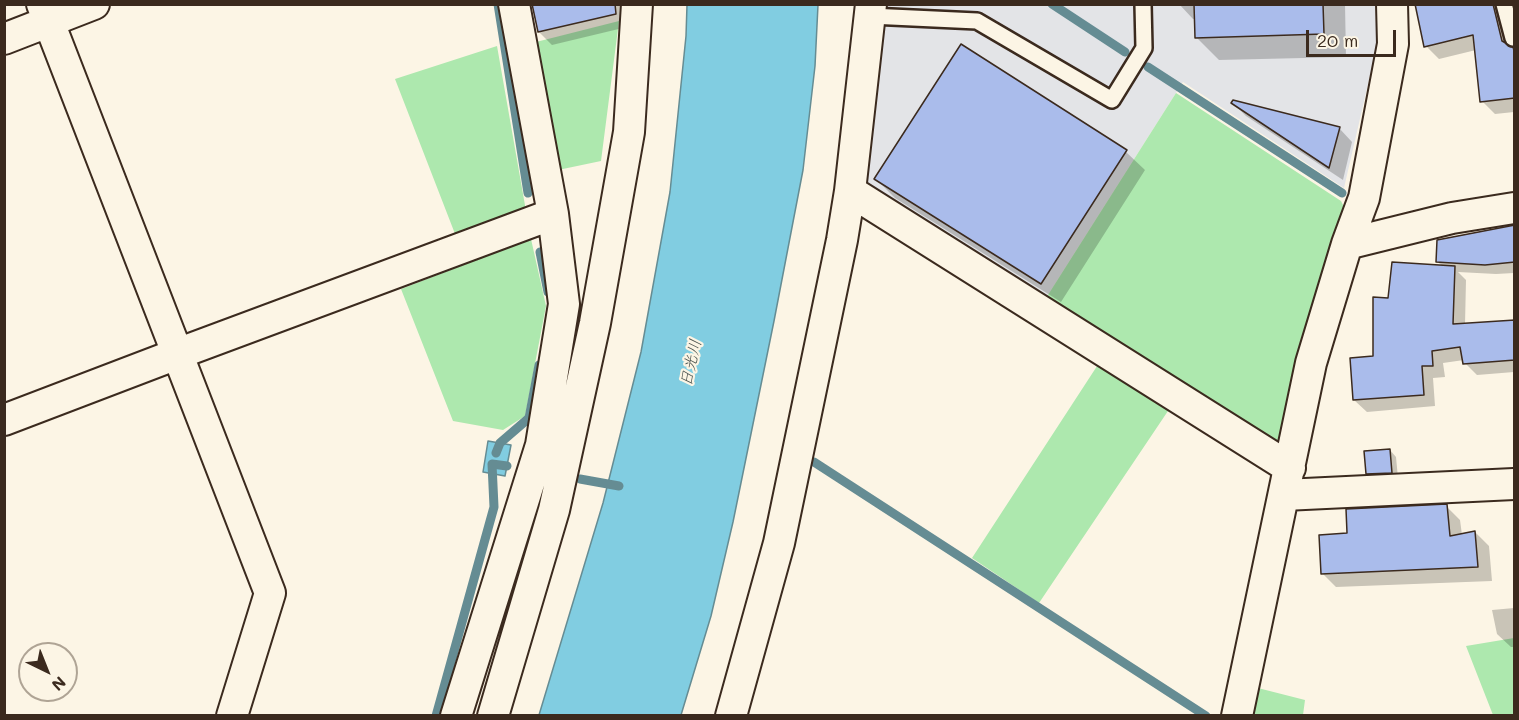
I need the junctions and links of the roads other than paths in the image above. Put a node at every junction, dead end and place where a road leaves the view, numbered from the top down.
1 (94, 4) edge
2 (514, 4) edge
3 (637, 4) edge
4 (1143, 4) edge
5 (1392, 4) edge
6 (1504, 4) edge
7 (871, 10) edge
8 (45, 13) edge
9 (1513, 38) edge
10 (4, 39) edge
11 (850, 191) junction
12 (1515, 208) edge
13 (553, 214) junction
14 (1347, 244) junction
15 (177, 354) junction
16 (4, 420) edge
17 (1287, 481) junction
18 (1515, 484) edge
19 (735, 714) edge
20 (232, 716) edge
21 (456, 716) edge
22 (493, 716) edge
23 (1238, 716) edge

1 - 8 street
2 - 13 street
3 - 22 street
4 - 7 lane
5 - 14 street
6 - 9 lane
7 - 11 street
8 - 10 street
8 - 15 street
11 - 17 street
11 - 19 street
12 - 14 street
13 - 15 street
13 - 21 street
14 - 17 street
15 - 16 street
15 - 20 street
17 - 18 street
17 - 23 street

